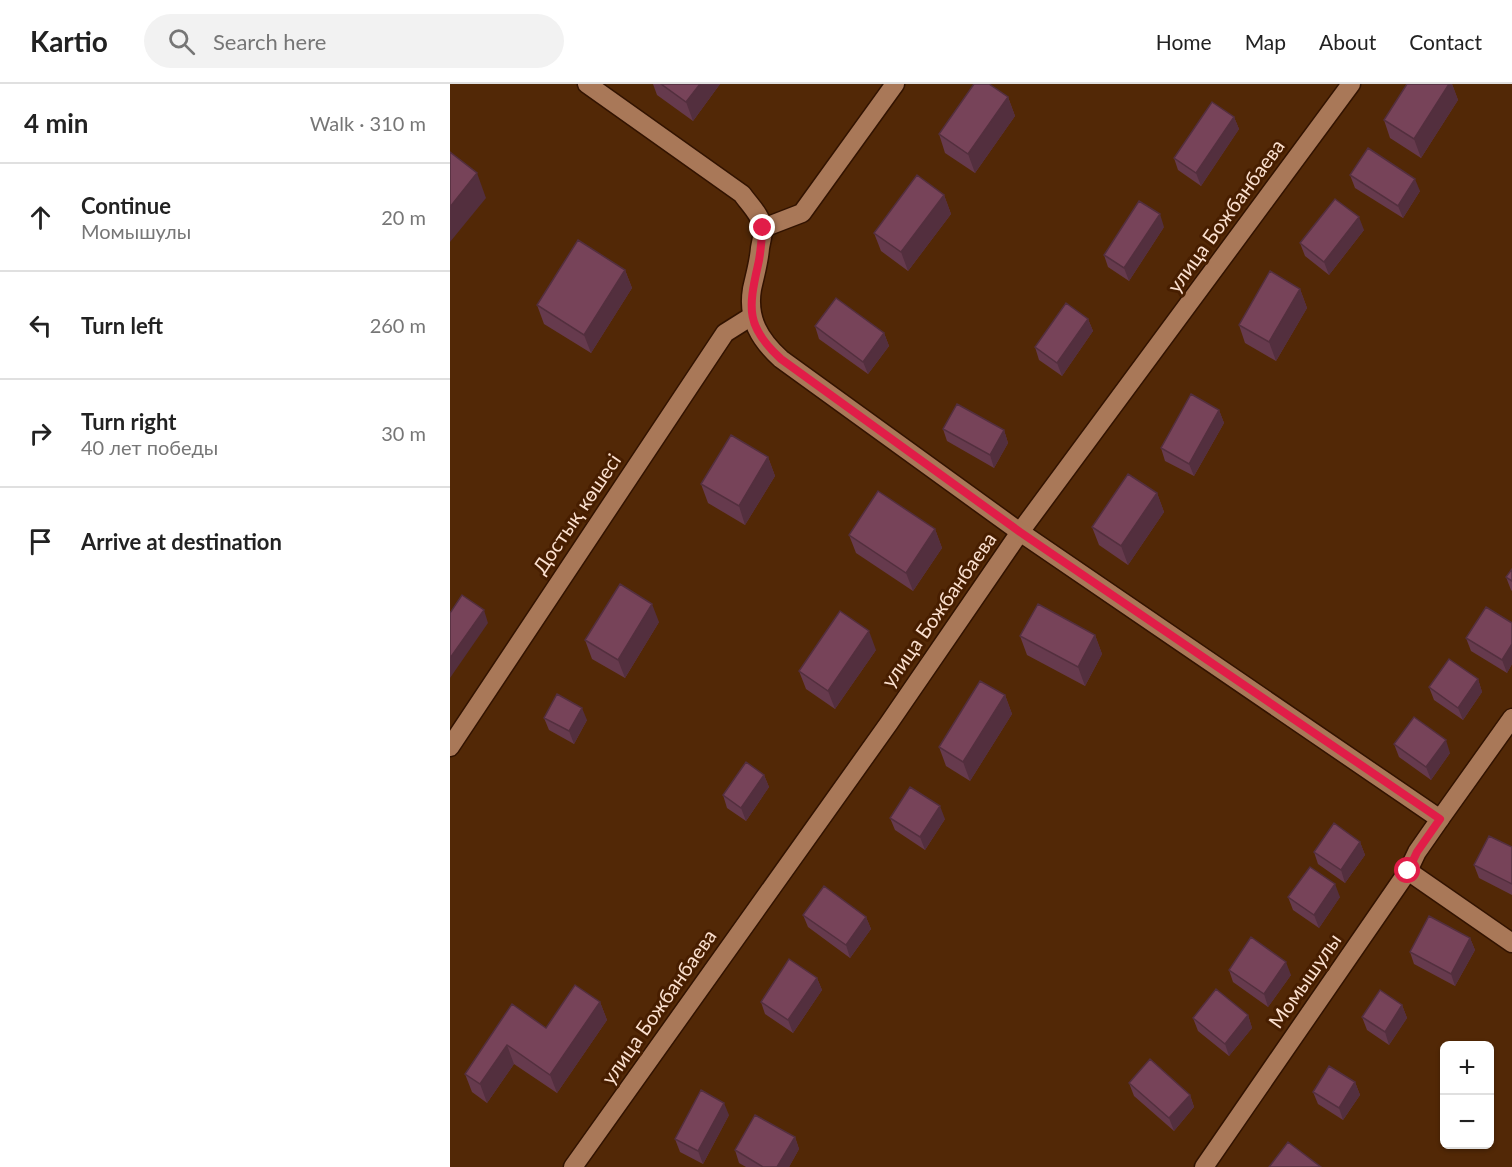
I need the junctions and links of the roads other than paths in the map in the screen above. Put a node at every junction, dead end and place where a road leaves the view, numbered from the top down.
1 (587, 84) edge
2 (895, 84) edge
3 (1351, 84) edge
4 (763, 228) junction
5 (752, 316) junction
6 (1020, 532) junction
7 (1512, 718) edge
8 (450, 747) edge
9 (1440, 819) junction
10 (1408, 871) junction
11 (1512, 943) edge
12 (573, 1167) edge
13 (1204, 1167) edge

1 - 4 street
2 - 4 street
3 - 6 street, улица Божбанбаева
4 - 5 street
5 - 6 street
5 - 8 street, Достық көшесі
6 - 9 street
6 - 12 street, улица Божбанбаева
7 - 9 street, Момышулы
9 - 10 street, Момышулы
10 - 11 street
10 - 13 street, Момышулы

